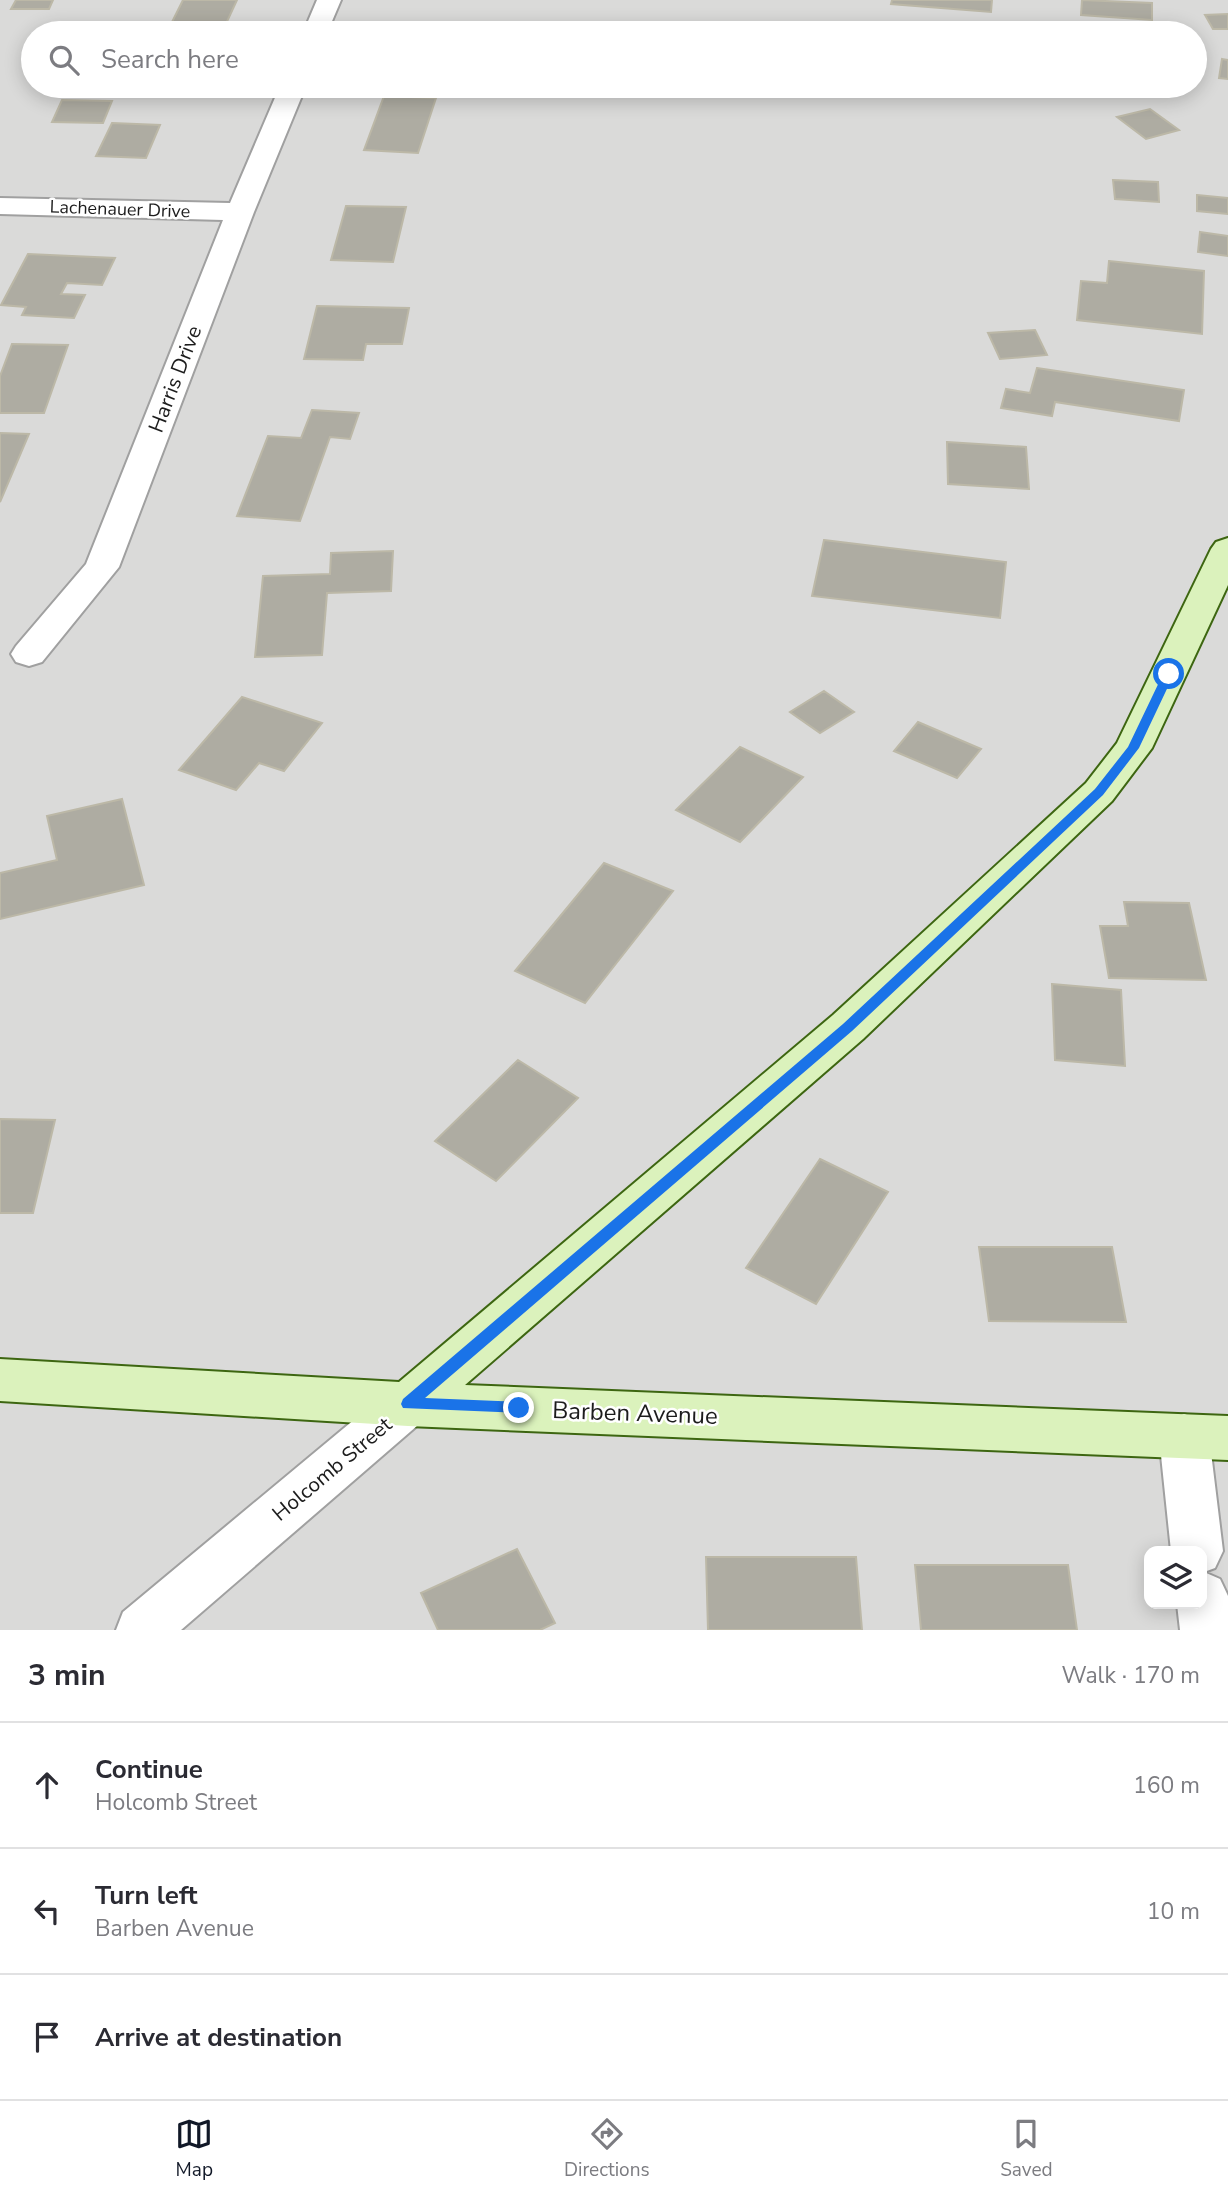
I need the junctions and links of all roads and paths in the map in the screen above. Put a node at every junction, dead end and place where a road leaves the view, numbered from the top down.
1 (329, 0) edge
2 (320, 21) edge
3 (288, 98) edge
4 (0, 206) edge
5 (240, 212) junction
6 (1228, 550) edge
7 (29, 654) dead end
8 (0, 1380) edge
9 (408, 1404) junction
10 (1206, 1437) edge
11 (1197, 1546) edge
12 (1204, 1609) edge
13 (142, 1630) edge
14 (1206, 1630) edge

1 - 2 street
3 - 5 street, Harris Drive
4 - 5 street, Lachenauer Drive
5 - 7 street, Harris Drive
6 - 9 street, Holcomb Street
8 - 9 street, Barben Avenue
9 - 10 street, Barben Avenue
9 - 13 street, Holcomb Street
10 - 11 street
12 - 14 street

